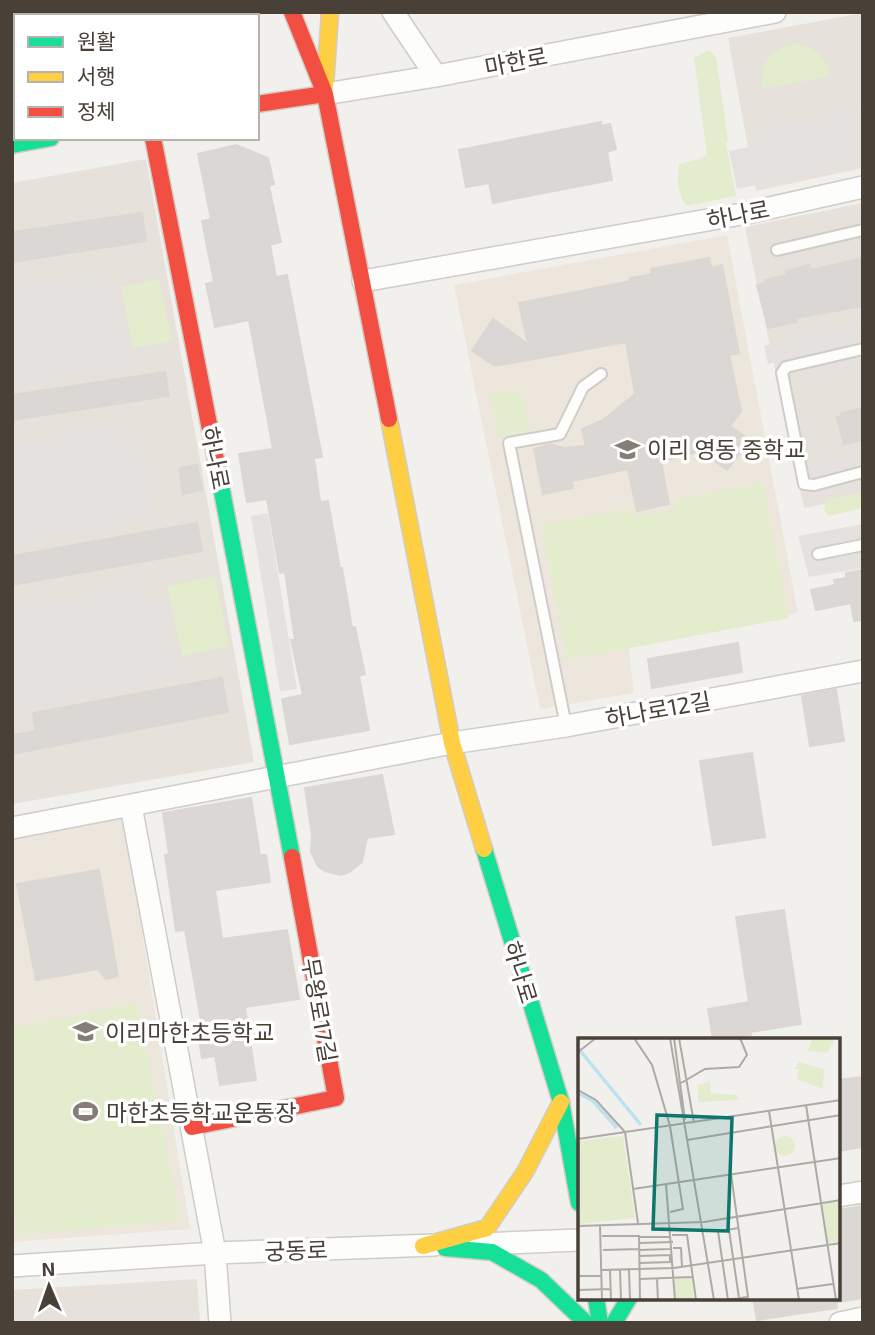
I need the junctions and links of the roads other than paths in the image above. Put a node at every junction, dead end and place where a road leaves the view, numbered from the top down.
1 (292, 12) edge
2 (330, 12) edge
3 (393, 12) edge
4 (775, 12) edge
5 (436, 76) junction
6 (325, 94) junction
7 (259, 104) edge
8 (40, 140) edge
9 (153, 140) edge
10 (12, 145) edge
11 (863, 187) edge
12 (863, 230) edge
13 (776, 250) dead end
14 (363, 281) junction
15 (863, 349) edge
16 (601, 374) dead end
17 (863, 472) edge
18 (863, 545) edge
19 (818, 554) dead end
20 (863, 671) edge
21 (566, 726) junction
22 (452, 743) junction
23 (278, 778) junction
24 (131, 806) junction
25 (12, 828) edge
26 (561, 1102) junction
27 (192, 1126) junction
28 (578, 1134) edge
29 (863, 1192) edge
30 (840, 1196) edge
31 (578, 1197) edge
32 (578, 1240) edge
33 (423, 1246) junction
34 (215, 1253) junction
35 (12, 1266) edge
36 (596, 1300) edge
37 (628, 1300) edge
38 (863, 1318) edge
39 (220, 1323) edge
40 (586, 1323) edge
41 (600, 1323) edge
42 (614, 1323) edge
43 (840, 1323) edge

1 - 6 street, 하나로
2 - 6 street, 하나로
3 - 5 street
4 - 5 street, 마한로
5 - 6 street, 마한로
6 - 7 street, 마한로
6 - 14 street, 하나로
8 - 10 street
9 - 23 street, 하나로
11 - 14 street, 하나로
12 - 13 lane
14 - 22 street, 하나로
15 - 17 lane
16 - 21 lane
18 - 19 lane
20 - 21 street, 하나로12길
21 - 22 street, 하나로12길
22 - 23 street
22 - 26 street, 하나로
23 - 24 street
23 - 27 street, 무왕로17길
24 - 25 street
24 - 27 street
26 - 28 street
26 - 31 street, 하나로
26 - 33 street
27 - 34 street
29 - 30 street
32 - 33 street, 궁동로
33 - 34 street, 궁동로
33 - 40 street
34 - 35 street, 궁동로
34 - 39 street
36 - 41 street
37 - 42 street
38 - 43 street

